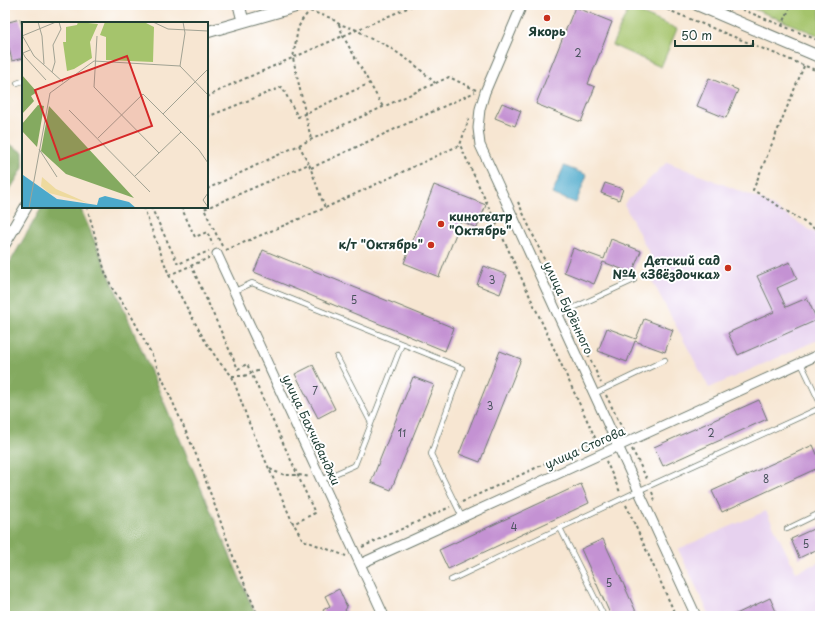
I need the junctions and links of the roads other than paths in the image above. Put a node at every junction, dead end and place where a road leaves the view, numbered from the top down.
1 (239, 5) edge
2 (301, 5) edge
3 (522, 5) edge
4 (698, 5) edge
5 (243, 21) junction
6 (208, 32) edge
7 (820, 57) edge
8 (22, 81) edge
9 (17, 83) dead end
10 (25, 208) edge
11 (5, 244) edge
12 (217, 254) road end
13 (634, 280) dead end
14 (235, 291) junction
15 (558, 316) junction
16 (402, 344) junction
17 (820, 354) edge
18 (337, 357) dead end
19 (665, 360) dead end
20 (801, 363) junction
21 (594, 394) junction
22 (820, 403) edge
23 (820, 408) edge
24 (372, 423) junction
25 (618, 446) junction
26 (321, 480) junction
27 (638, 491) junction
28 (820, 514) edge
29 (462, 517) junction
30 (560, 528) junction
31 (787, 529) dead end
32 (359, 562) junction
33 (451, 580) dead end
34 (384, 616) edge
35 (604, 616) edge
36 (696, 616) edge

1 - 5 street
2 - 5 street
3 - 15 street, улица Будённого
4 - 7 street
5 - 6 street
8 - 9 lane
10 - 11 street
12 - 14 street, улица Бахчиванджи
13 - 15 lane
14 - 16 lane
14 - 26 street, улица Бахчиванджи
15 - 21 street, улица Будённого
16 - 24 lane
16 - 29 lane
17 - 20 street, улица Стогова
18 - 24 lane
19 - 21 lane
20 - 22 lane
20 - 25 street, улица Стогова
21 - 25 street, улица Будённого
23 - 27 lane
24 - 26 lane
25 - 27 street, улица Будённого
25 - 29 street, улица Стогова
26 - 32 street, улица Бахчиванджи
27 - 30 lane
27 - 36 street, улица Будённого
28 - 31 lane
29 - 32 street, улица Стогова
30 - 33 lane
30 - 35 lane
32 - 34 street, улица Бахчиванджи

